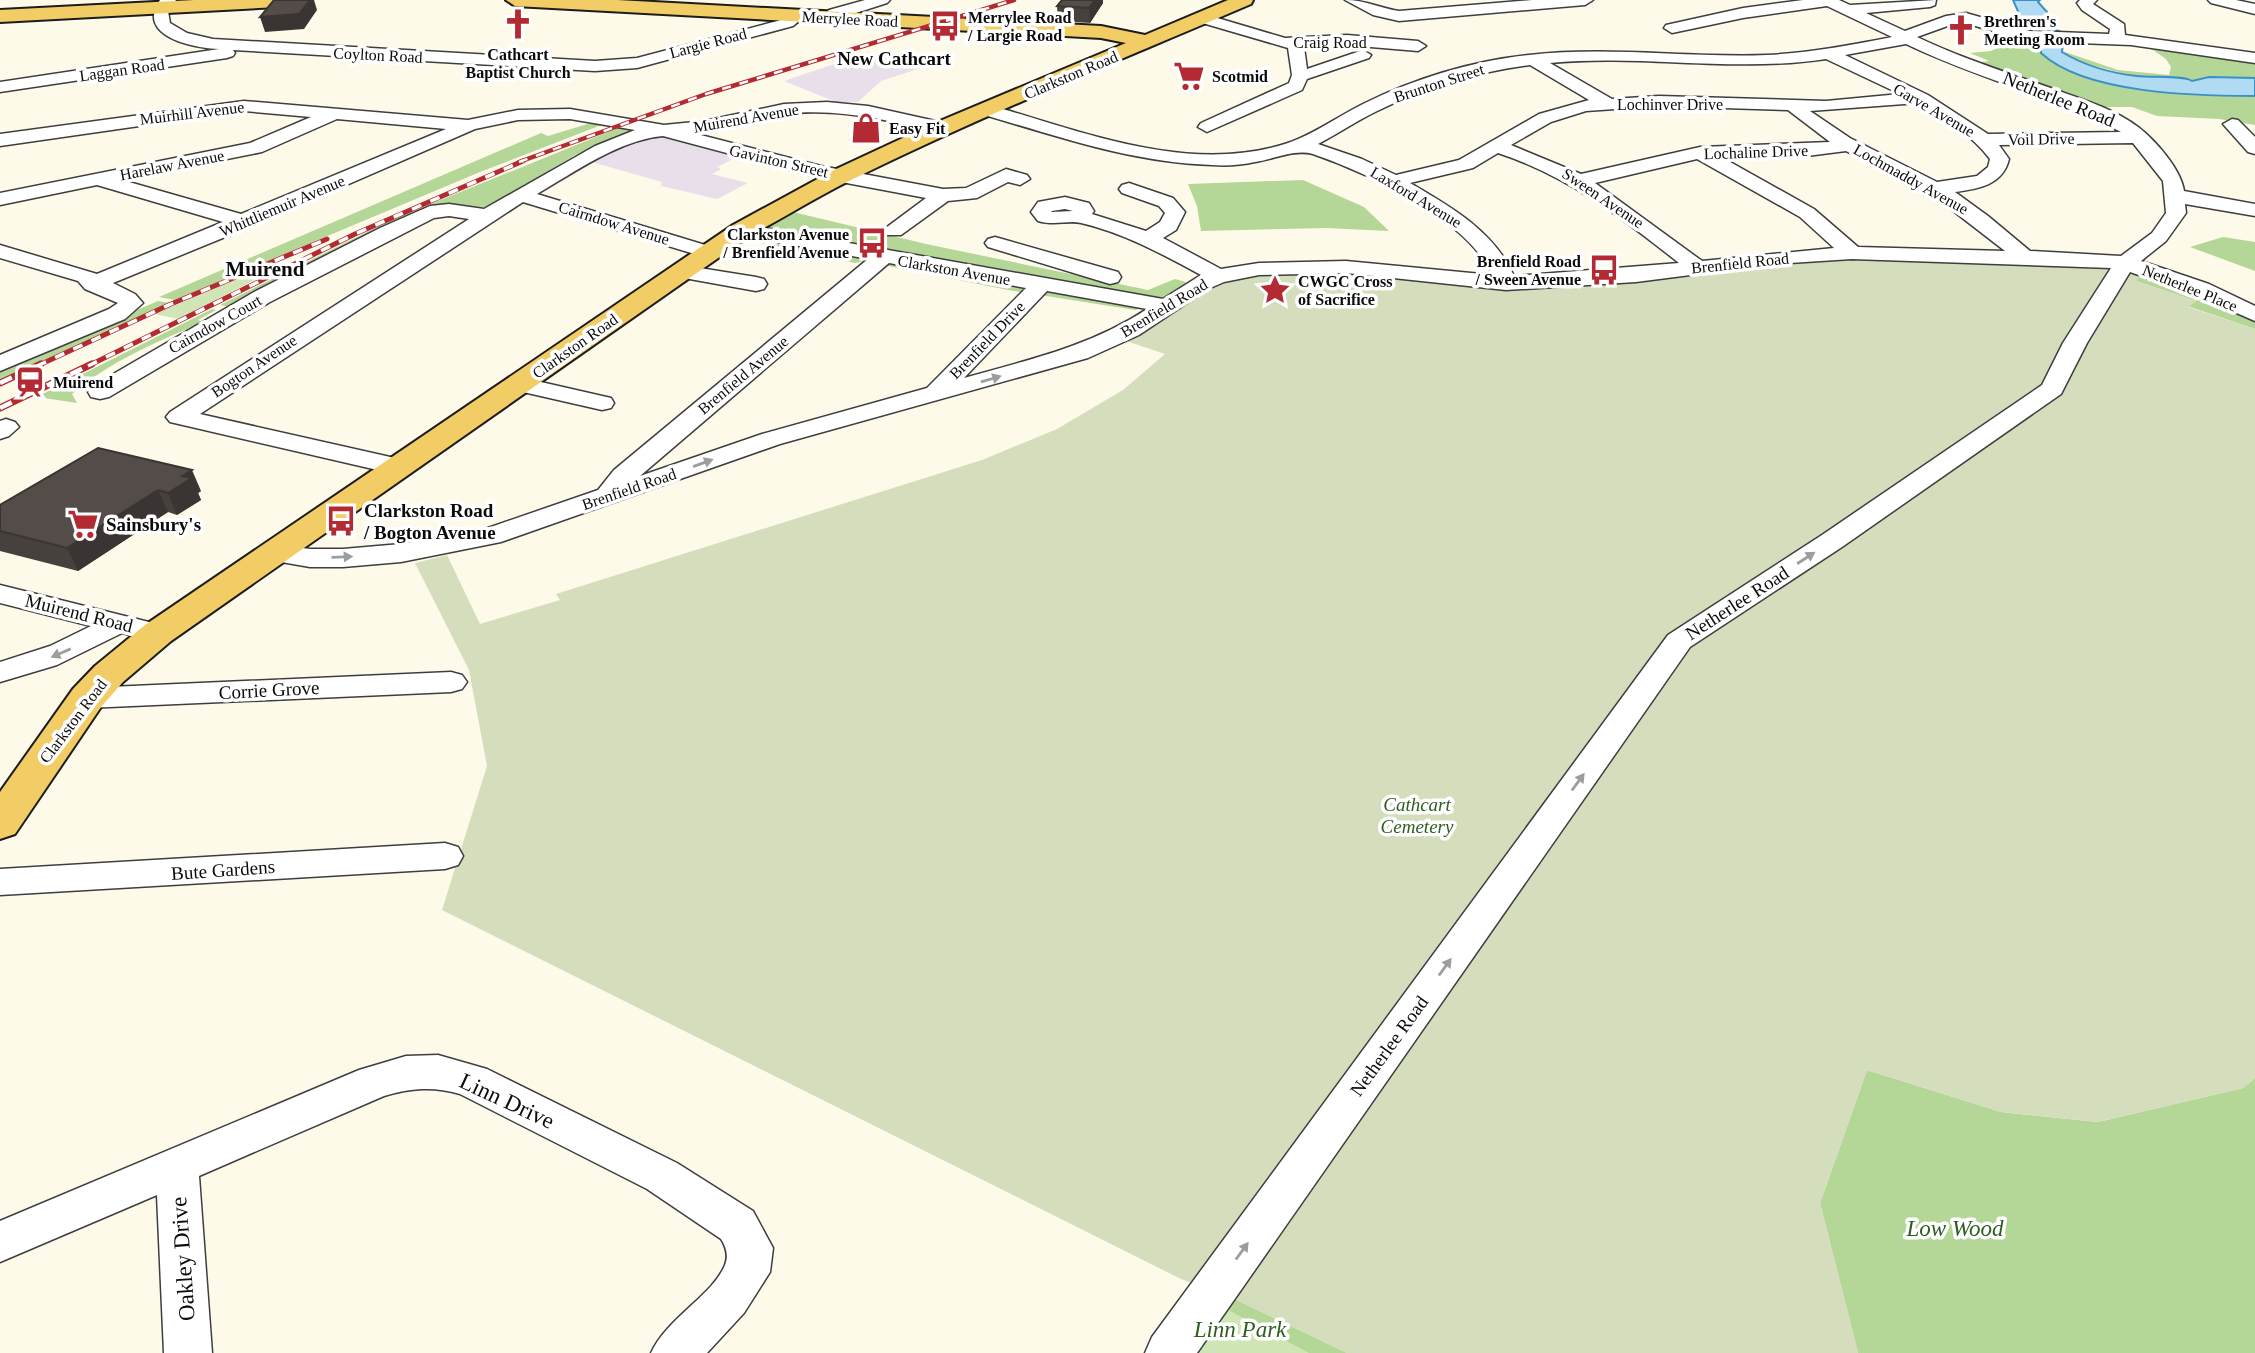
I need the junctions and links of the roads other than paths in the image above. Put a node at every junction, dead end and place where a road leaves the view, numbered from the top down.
1 (297, 0) edge
2 (528, 0) edge
3 (882, 0) edge
4 (1244, 0) edge
5 (1353, 0) edge
6 (1586, 0) edge
7 (1828, 0) edge
8 (2089, 0) edge
9 (2216, 0) edge
10 (1542, 2) edge
11 (1930, 2) dead end
12 (164, 4) edge
13 (2255, 9) edge
14 (1847, 10) junction
15 (0, 16) edge
16 (797, 16) junction
17 (828, 17) junction
18 (1204, 19) junction
19 (1672, 28) dead end
20 (1108, 32) junction
21 (1163, 37) junction
22 (1905, 38) junction
23 (2117, 39) junction
24 (1295, 43) junction
25 (1418, 46) dead end
26 (242, 47) junction
27 (1829, 54) junction
28 (1363, 55) dead end
29 (2255, 58) edge
30 (1532, 59) junction
31 (618, 66) joint
32 (1300, 75) junction
33 (0, 87) edge
34 (1919, 98) junction
35 (1606, 103) junction
36 (1794, 106) junction
37 (987, 110) junction
38 (337, 113) junction
39 (2232, 124) dead end
40 (468, 125) junction
41 (1207, 127) dead end
42 (943, 128) junction
43 (659, 129) junction
44 (2139, 137) junction
45 (0, 140) edge
46 (1984, 141) junction
47 (1301, 145) junction
48 (1849, 145) junction
49 (1498, 146) junction
50 (2255, 148) edge
51 (1700, 153) junction
52 (1162, 156) junction
53 (842, 175) junction
54 (1005, 175) dead end
55 (98, 180) junction
56 (1581, 180) junction
57 (1396, 181) junction
58 (1934, 188) junction
59 (520, 195) junction
60 (943, 195) junction
61 (2176, 196) junction
62 (0, 200) edge
63 (2255, 210) edge
64 (488, 216) junction
65 (1079, 216) dead end
66 (245, 222) junction
67 (742, 230) junction
68 (1124, 230) junction
69 (894, 231) dead end
70 (1149, 238) junction
71 (995, 243) dead end
72 (0, 251) edge
73 (708, 252) junction
74 (1852, 253) junction
75 (883, 257) junction
76 (2024, 257) junction
77 (26, 259) junction
78 (2125, 262) junction
79 (1063, 264) junction
80 (1698, 268) junction
81 (0, 269) edge
82 (681, 271) junction
83 (1217, 276) junction
84 (1110, 277) dead end
85 (1506, 283) junction
86 (93, 284) junction
87 (756, 284) dead end
88 (1041, 285) junction
89 (1166, 306) junction
90 (2255, 314) edge
91 (0, 364) edge
92 (519, 384) junction
93 (96, 395) dead end
94 (934, 395) junction
95 (602, 403) dead end
96 (399, 467) junction
97 (607, 498) junction
98 (274, 553) junction
99 (0, 594) edge
100 (118, 623) junction
101 (158, 633) junction
102 (0, 672) edge
103 (451, 682) dead end
104 (87, 698) junction
105 (0, 824) edge
106 (445, 856) dead end
107 (0, 882) edge
108 (177, 1166) junction
109 (0, 1242) edge
110 (188, 1353) edge
111 (676, 1353) edge
112 (1169, 1353) edge

1 - 12 main road
2 - 16 main road, Merrylee Road
3 - 17 street
4 - 18 main road, Clarkston Road
5 - 10 street
6 - 10 street
7 - 14 street, Netherlee Road
7 - 19 street
8 - 23 street
9 - 13 street
11 - 14 street
12 - 15 main road
12 - 26 street, Coylton Road
14 - 22 street, Netherlee Road
16 - 17 main road, Merrylee Road
16 - 31 street, Largie Road
17 - 20 main road, Merrylee Road
18 - 21 main road, Clarkston Road
18 - 24 street, Craig Road
20 - 21 main road, Merrylee Road
20 - 21 main road, Merrylee Road
21 - 37 main road, Clarkston Road
22 - 23 street, Brunton Street
22 - 27 street, Brunton Street
22 - 44 street, Netherlee Road
23 - 29 street, Brunton Street
24 - 25 street, Craig Road
24 - 32 street
26 - 31 street, Coylton Road
26 - 33 street, Laggan Road
27 - 30 street, Brunton Street
27 - 34 street, Garve Avenue
28 - 32 street
30 - 35 street
30 - 47 street, Brunton Street
32 - 41 street
34 - 36 street, Lochinver Drive
34 - 46 street, Garve Avenue
35 - 36 street, Lochinver Drive
35 - 49 street, Lochinver Drive
36 - 48 street, Lochmaddy Avenue
37 - 42 main road, Clarkston Road
37 - 52 street, Brunton Street
38 - 40 street, Muirhill Avenue
38 - 45 street, Muirhill Avenue
38 - 55 street, Harelaw Avenue
39 - 50 street
40 - 43 street, Gavinton Street
40 - 66 street, Whittliemuir Avenue
42 - 43 street, Muirend Avenue
42 - 53 main road, Clarkston Road
43 - 53 street, Gavinton Street
43 - 59 street, Muirend Avenue
44 - 46 street, Voil Drive
44 - 61 street, Netherlee Road
46 - 58 street, Garve Avenue
47 - 52 street, Brunton Street
47 - 57 street, Laxford Avenue
48 - 51 street, Lochaline Drive
48 - 58 street, Lochmaddy Avenue
49 - 56 street, Sween Avenue
49 - 57 street, Lochinver Drive
51 - 56 street, Lochaline Drive
51 - 74 street
52 - 70 street
53 - 60 street, Gavinton Street
53 - 67 main road, Clarkston Road
54 - 60 street
55 - 62 street, Harelaw Avenue
55 - 66 street
56 - 80 street, Sween Avenue
57 - 85 street, Laxford Avenue
58 - 76 street, Lochmaddy Avenue
59 - 64 street, Bogton Avenue
59 - 73 street, Cairndow Avenue
60 - 69 street
61 - 63 street
61 - 78 street, Netherlee Road
64 - 93 street, Cairndow Court
64 - 96 street, Bogton Avenue
65 - 68 street
66 - 86 street, Whittliemuir Avenue
67 - 73 main road, Clarkston Road
67 - 75 street, Clarkston Avenue
68 - 70 street
68 - 79 street
70 - 83 street
71 - 79 street
72 - 77 street
73 - 82 main road, Clarkston Road
74 - 76 street, Brenfield Road
74 - 80 street, Brenfield Road
75 - 88 street, Clarkston Avenue
75 - 97 street, Brenfield Avenue
76 - 78 street, Brenfield Road
77 - 81 street
77 - 86 street
78 - 90 street, Netherlee Place
112 -> 78 street, Netherlee Road
79 - 84 street
80 - 85 street, Brenfield Road
82 - 87 street
82 - 92 main road, Clarkston Road
83 - 85 street, Brenfield Road
83 - 89 street, Brenfield Road
86 - 91 street
88 - 89 street, Clarkston Avenue
88 - 94 street, Brenfield Drive
94 -> 89 street, Brenfield Road
92 - 95 street
92 - 96 main road, Clarkston Road
97 -> 94 street, Brenfield Road
96 - 98 main road, Clarkston Road
98 -> 97 street, Brenfield Road
98 - 101 main road, Clarkston Road
99 - 100 street, Muirend Road
100 - 101 street, Muirend Road
100 -> 102 street
101 - 104 main road, Clarkston Road
103 - 104 street, Corrie Grove
104 - 105 main road, Clarkston Road
106 - 107 street, Bute Gardens
108 - 109 street, Linn Drive
108 - 110 street, Oakley Drive
108 - 111 street, Linn Drive

